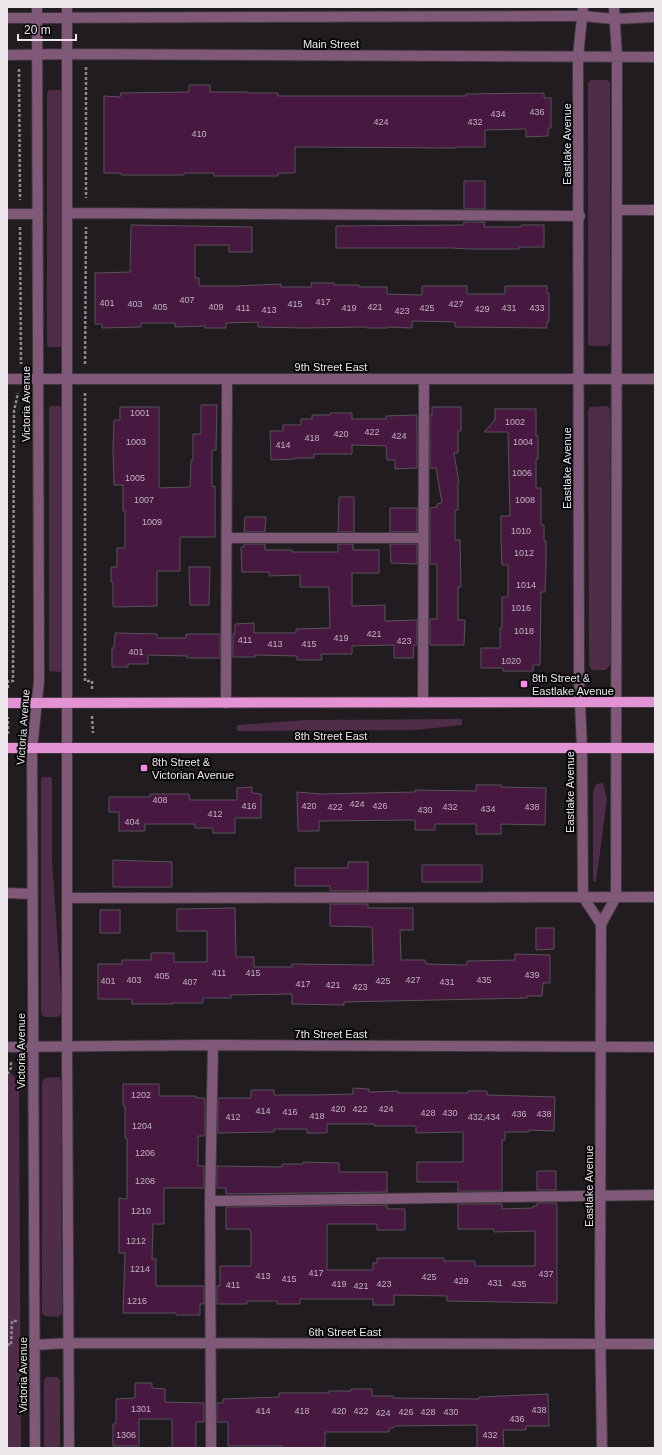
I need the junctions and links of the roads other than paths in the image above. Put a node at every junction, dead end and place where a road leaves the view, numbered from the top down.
1 (37, 7) edge
2 (67, 7) edge
3 (614, 7) edge
4 (583, 11) edge
5 (7, 18) edge
6 (37, 18) junction
7 (67, 18) junction
8 (614, 18) junction
9 (655, 18) edge
10 (67, 54) junction
11 (38, 55) junction
12 (7, 56) edge
13 (578, 57) junction
14 (617, 57) junction
15 (655, 57) edge
16 (617, 210) junction
17 (655, 210) edge
18 (67, 213) junction
19 (7, 214) edge
20 (38, 214) junction
21 (580, 216) junction
22 (424, 378) junction
23 (579, 378) junction
24 (7, 379) edge
25 (38, 379) junction
26 (67, 379) junction
27 (227, 379) junction
28 (617, 379) junction
29 (655, 379) edge
30 (227, 538) junction
31 (423, 538) junction
32 (424, 702) junction
33 (580, 702) junction
34 (617, 702) junction
35 (655, 702) edge
36 (7, 703) edge
37 (36, 703) junction
38 (67, 703) junction
39 (226, 703) junction
40 (7, 748) edge
41 (68, 748) junction
42 (582, 748) junction
43 (616, 748) junction
44 (655, 748) edge
45 (32, 749) junction
46 (7, 893) edge
47 (32, 894) junction
48 (583, 897) junction
49 (616, 897) junction
50 (655, 897) edge
51 (67, 898) junction
52 (602, 924) junction
53 (213, 1045) junction
54 (7, 1047) edge
55 (67, 1047) junction
56 (602, 1047) junction
57 (655, 1047) edge
58 (33, 1048) junction
59 (655, 1194) edge
60 (602, 1195) junction
61 (210, 1201) junction
62 (69, 1343) junction
63 (601, 1343) junction
64 (210, 1344) junction
65 (655, 1344) edge
66 (34, 1345) junction
67 (35, 1448) edge
68 (69, 1448) edge
69 (211, 1448) edge
70 (602, 1448) edge

1 - 6 street, Victoria Avenue
2 - 7 street
3 - 8 street, Eastlake Avenue
4 - 7 street
4 - 8 street
4 - 13 street, Eastlake Avenue
5 - 6 street
6 - 7 street
6 - 11 street, Victoria Avenue
7 - 10 street
8 - 9 street
8 - 14 street, Eastlake Avenue
10 - 11 street, Main Street
10 - 13 street, Main Street
10 - 18 street
11 - 12 street, Main Street
11 - 20 street, Victoria Avenue
13 - 14 street, Main Street
13 - 21 street, Eastlake Avenue
14 - 15 street, Main Street
14 - 16 street, Eastlake Avenue
16 - 17 street
16 - 28 street, Eastlake Avenue
18 - 21 street
18 - 26 street
19 - 20 street
20 - 25 street, Victoria Avenue
21 - 23 street, Eastlake Avenue
22 - 23 street, 9th Street East
22 - 27 street, 9th Street East
22 - 31 street
23 - 28 street, 9th Street East
23 - 33 street, Eastlake Avenue
24 - 25 street, 9th Street East
25 - 26 street, 9th Street East
25 - 37 street, Victoria Avenue
26 - 27 street, 9th Street East
26 - 38 street
27 - 30 street
28 - 29 street, 9th Street East
28 - 34 street, Eastlake Avenue
30 - 31 street
30 - 39 street
31 - 32 street
32 - 33 main road
32 - 39 main road
33 - 34 main road
33 - 42 street, Eastlake Avenue
34 - 35 main road
34 - 43 street, Eastlake Avenue
36 - 37 main road
37 - 38 main road
37 - 45 street, Victoria Avenue
38 - 39 main road
38 - 41 street
40 - 45 main road, 8th Street East
41 - 42 main road, 8th Street East
41 - 45 main road, 8th Street East
41 - 51 street
42 - 43 main road, 8th Street East
42 - 48 street, Eastlake Avenue
43 - 44 main road, 8th Street East
43 - 49 street, Eastlake Avenue
45 - 47 street, Victoria Avenue
46 - 47 street
47 - 58 street, Victoria Avenue
48 - 49 street
48 - 51 street
48 - 52 street
49 - 50 street
49 - 52 street, Eastlake Avenue
51 - 55 street
52 - 56 street, Eastlake Avenue
53 - 55 street, 7th Street East
53 - 56 street, 7th Street East
53 - 61 street
54 - 58 street, 7th Street East
55 - 58 street, 7th Street East
55 - 62 street
56 - 57 street, 7th Street East
56 - 60 street, Eastlake Avenue
58 - 66 street, Victoria Avenue
59 - 60 street
60 - 61 street
60 - 63 street, Eastlake Avenue
61 - 64 street
62 - 64 street, 6th Street East
62 - 66 street, 6th Street East
62 - 68 street
63 - 64 street, 6th Street East
63 - 65 street, 6th Street East
63 - 70 street, Eastlake Avenue
64 - 69 street
66 - 67 street, Victoria Avenue

